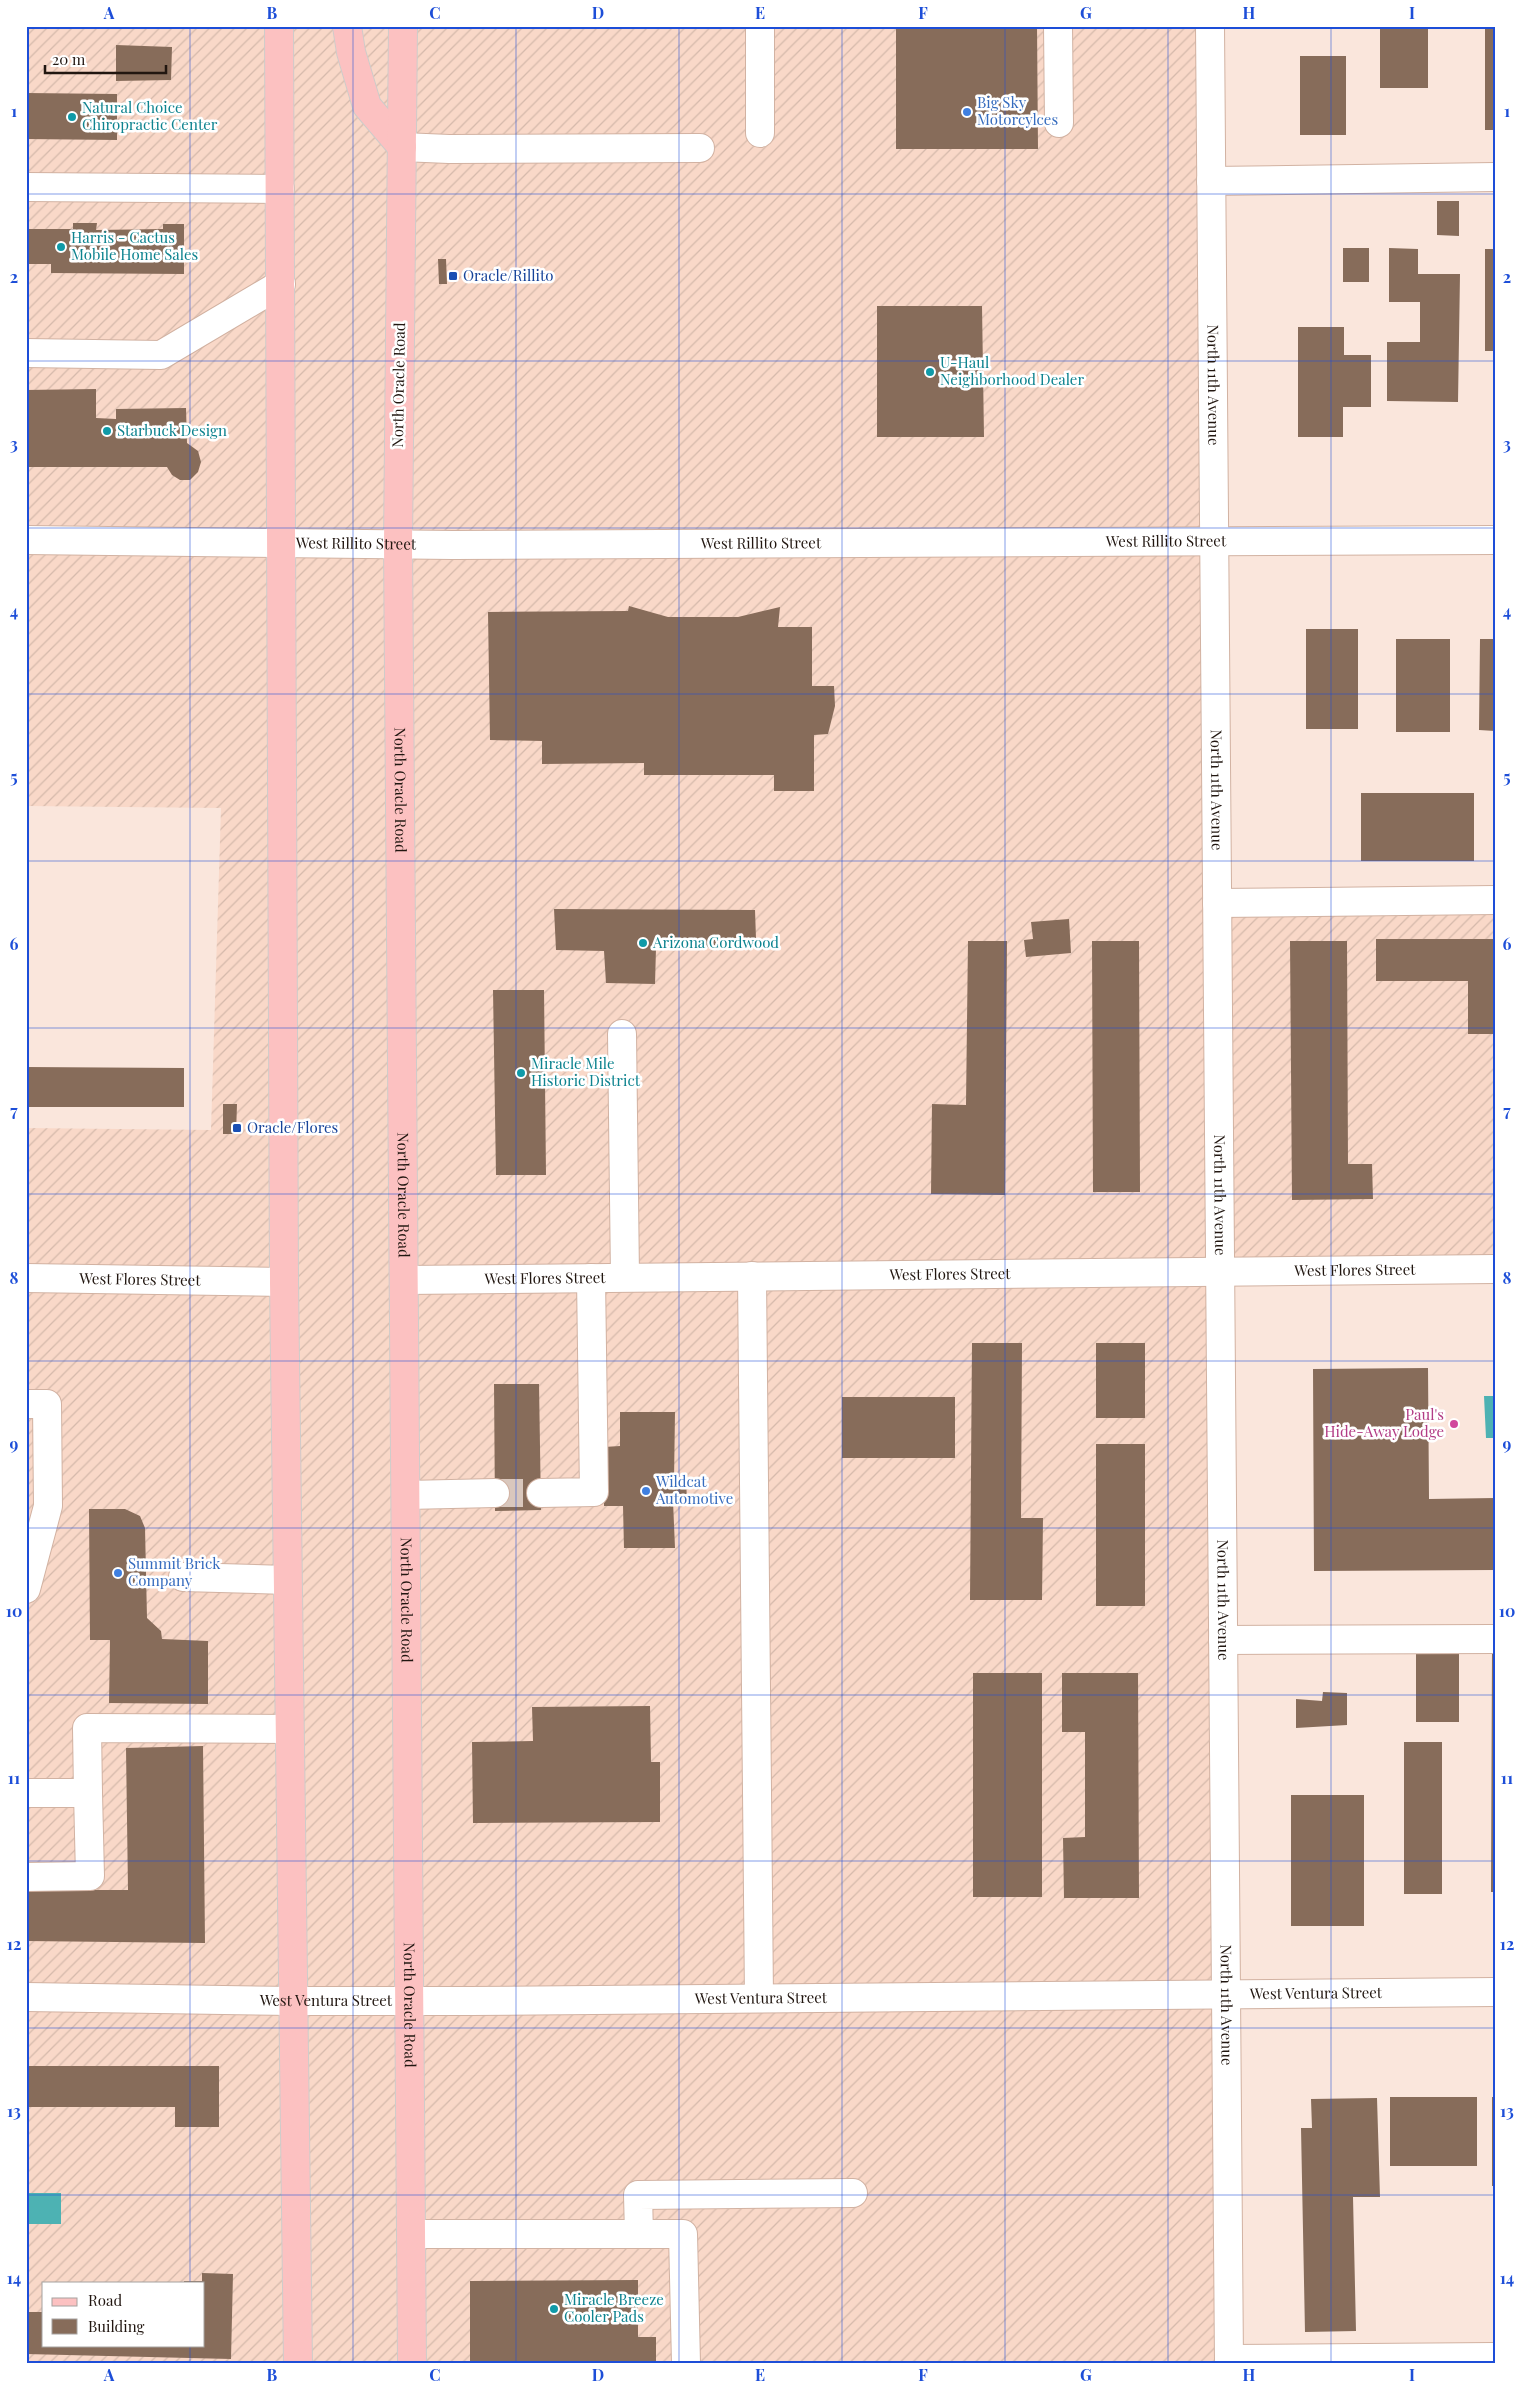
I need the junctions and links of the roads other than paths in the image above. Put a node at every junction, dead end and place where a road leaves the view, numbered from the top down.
1 (279, 26) edge
2 (347, 26) edge
3 (403, 26) edge
4 (760, 26) edge
5 (1058, 26) edge
6 (1210, 26) edge
7 (1059, 123) dead end
8 (760, 133) dead end
9 (402, 147) junction
10 (700, 148) dead end
11 (1495, 177) edge
12 (1211, 180) junction
13 (26, 187) edge
14 (280, 189) junction
15 (281, 284) junction
16 (26, 353) edge
17 (26, 540) edge
18 (1495, 540) edge
19 (282, 542) junction
20 (1214, 542) junction
21 (398, 545) junction
22 (1495, 900) edge
23 (1217, 903) junction
24 (622, 1034) dead end
25 (1495, 1269) edge
26 (1220, 1270) junction
27 (752, 1276) junction
28 (625, 1277) junction
29 (26, 1278) edge
30 (591, 1278) junction
31 (405, 1280) junction
32 (284, 1282) junction
33 (26, 1404) edge
34 (495, 1493) tunnel mouth
35 (541, 1493) tunnel mouth
36 (407, 1495) junction
37 (37, 1506) edge
38 (183, 1577) dead end
39 (28, 1578) edge
40 (288, 1580) junction
41 (1495, 1639) edge
42 (1223, 1640) junction
43 (289, 1729) junction
44 (26, 1793) edge
45 (88, 1793) junction
46 (26, 1877) edge
47 (1495, 1992) edge
48 (1226, 1994) junction
49 (26, 1997) edge
50 (759, 1998) junction
51 (292, 2001) junction
52 (409, 2001) junction
53 (853, 2193) dead end
54 (411, 2234) junction
55 (639, 2234) junction
56 (1495, 2357) edge
57 (1230, 2361) edge
58 (298, 2363) edge
59 (412, 2363) edge
60 (686, 2363) edge

1 - 14 main road
2 - 9 main road
3 - 9 main road, North Oracle Road
4 - 8 street
5 - 7 street
6 - 12 street, North 11th Avenue
9 - 10 street
9 - 21 main road, North Oracle Road
11 - 12 street
12 - 20 street, North 11th Avenue
13 - 14 street
14 - 15 main road
15 - 16 street
15 - 19 main road
17 - 19 street, West Rillito Street
18 - 20 street, West Rillito Street
19 - 21 street, West Rillito Street
19 - 32 main road
20 - 21 street, West Rillito Street
20 - 23 street, North 11th Avenue
21 - 31 main road, North Oracle Road
22 - 23 street
23 - 26 street, North 11th Avenue
24 - 28 street
25 - 26 street, West Flores Street
26 - 27 street, West Flores Street
26 - 42 street, North 11th Avenue
27 - 28 street, West Flores Street
27 - 50 street
28 - 30 street, West Flores Street
29 - 32 street, West Flores Street
30 - 31 street, West Flores Street
30 - 35 street
31 - 36 main road, North Oracle Road
32 - 40 main road
33 - 37 street
34 - 36 street
36 - 52 main road, North Oracle Road
37 - 39 street
38 - 40 street
40 - 43 main road
41 - 42 street
42 - 48 street, North 11th Avenue
43 - 45 street
43 - 51 main road
44 - 45 street
45 - 46 street
47 - 48 street, West Ventura Street
48 - 50 street, West Ventura Street
48 - 57 street, North 11th Avenue
49 - 51 street, West Ventura Street
50 - 52 street, West Ventura Street
51 - 52 street, West Ventura Street
51 - 58 main road
52 - 54 main road, North Oracle Road
53 - 55 street
54 - 55 street
54 - 59 main road, North Oracle Road
55 - 60 street
56 - 57 street

